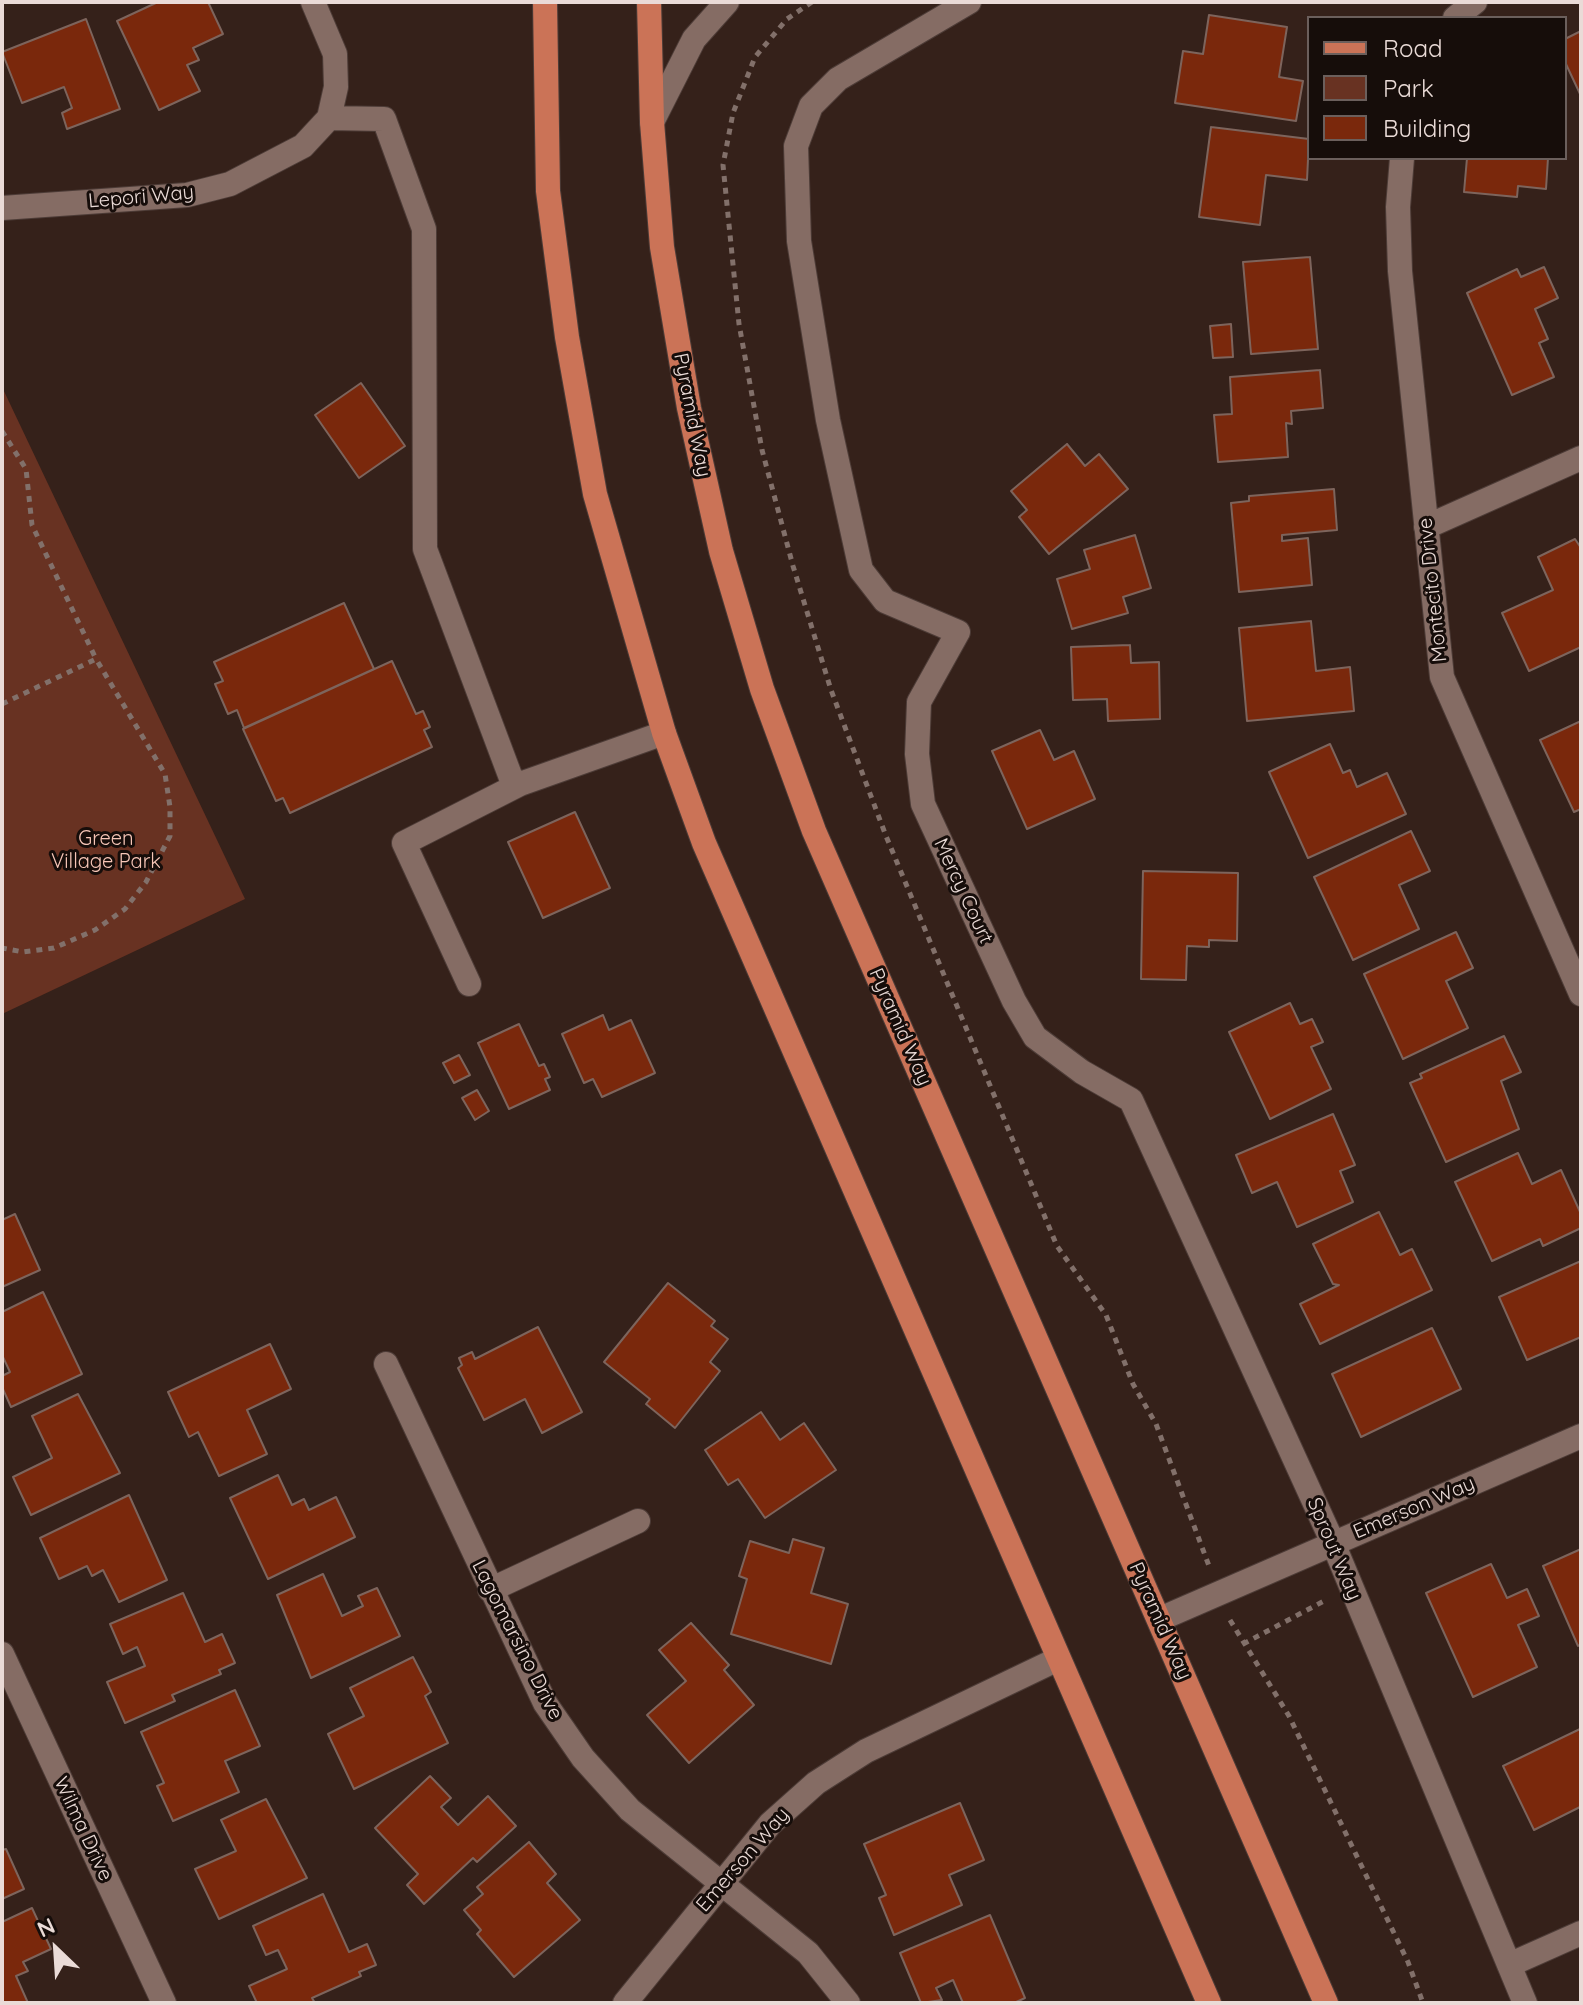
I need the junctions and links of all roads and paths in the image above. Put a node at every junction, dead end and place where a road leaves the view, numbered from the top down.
1 (313, 2) edge
2 (545, 2) edge
3 (649, 2) edge
4 (727, 2) edge
5 (969, 2) edge
6 (1475, 2) edge
7 (1458, 16) edge
8 (329, 118) junction
9 (652, 122) junction
10 (1402, 160) edge
11 (2, 208) edge
12 (2, 431) edge
13 (1581, 458) edge
14 (1426, 527) junction
15 (96, 659) junction
16 (2, 704) edge
17 (664, 733) junction
18 (520, 784) junction
19 (2, 948) edge
20 (1572, 948) edge
21 (469, 984) dead end
22 (1581, 994) edge
23 (1131, 1100) joint
24 (386, 1364) dead end
25 (1581, 1436) edge
26 (638, 1521) dead end
27 (1333, 1543) junction
28 (1351, 1587) junction
29 (490, 1590) junction
30 (1160, 1619) junction
31 (1243, 1644) dead end
32 (2, 1654) edge
33 (1058, 1659) junction
34 (721, 1883) junction
35 (1581, 1933) edge
36 (1509, 1965) junction
37 (164, 2003) edge
38 (625, 2003) edge
39 (848, 2003) edge
40 (1209, 2003) edge
41 (1326, 2003) edge
42 (1525, 2003) edge

1 - 8 street
2 - 17 main road
3 - 9 main road, Pyramid Way
4 - 9 street
5 - 23 street, Mercy Court
6 - 7 street
8 - 11 street, Lepori Way
8 - 18 street
9 - 30 main road, Pyramid Way
10 - 14 street, Montecito Drive
12 - 15 path
13 - 14 street
14 - 20 street, Montecito Drive
15 - 16 path
15 - 19 path
17 - 18 street
17 - 33 main road
18 - 21 street
20 - 22 street, Montecito Drive
23 - 27 street, Sprout Way
24 - 29 street, Lagomarsino Drive
25 - 27 street, Emerson Way
26 - 29 street
27 - 28 street, Sprout Way
27 - 30 street, Emerson Way
28 - 31 path
28 - 36 street, Sprout Way
29 - 34 street, Lagomarsino Drive
30 - 41 main road, Pyramid Way
32 - 37 street, Wilma Drive
33 - 34 street, Emerson Way
33 - 40 main road
34 - 38 street, Emerson Way
34 - 39 street, Lagomarsino Drive
35 - 36 street
36 - 42 street, Sprout Way

